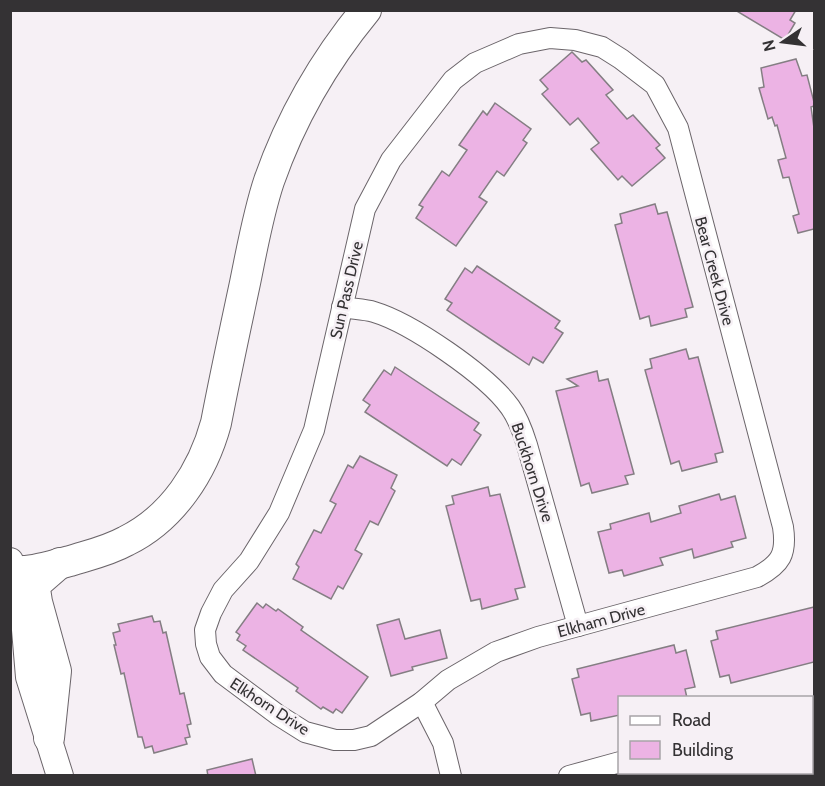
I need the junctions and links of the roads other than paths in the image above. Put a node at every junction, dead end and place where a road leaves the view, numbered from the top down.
1 (366, 10) edge
2 (575, 40) joint
3 (342, 307) junction
4 (784, 551) joint
5 (60, 564) junction
6 (12, 568) edge
7 (578, 626) junction
8 (205, 630) joint
9 (10, 647) edge
10 (29, 677) junction
11 (422, 702) junction
12 (48, 738) junction
13 (618, 763) edge
14 (60, 776) edge
15 (451, 776) edge
16 (569, 776) edge

1 - 5 highway
2 - 3 street, Sun Pass Drive
2 - 4 street, Bear Creek Drive
3 - 7 street, Buckhorn Drive
3 - 8 street, Sun Pass Drive
4 - 7 street, Elkham Drive
5 - 6 highway
5 - 12 highway
6 - 10 main road
7 - 11 street, Elkham Drive
8 - 11 street, Elkhorn Drive
9 - 10 main road
10 - 12 main road
11 - 15 street
12 - 14 main road
13 - 16 street

